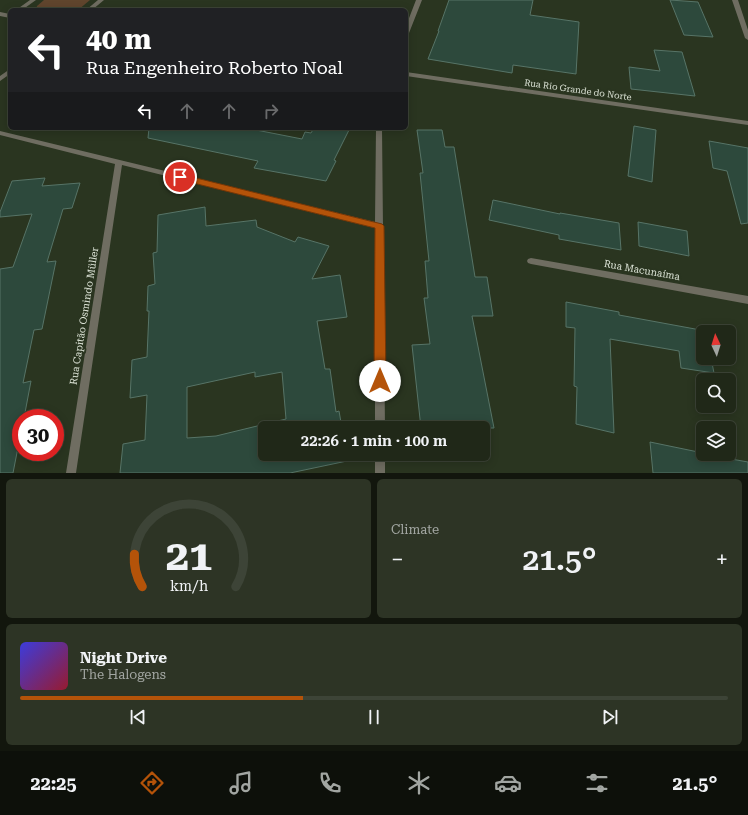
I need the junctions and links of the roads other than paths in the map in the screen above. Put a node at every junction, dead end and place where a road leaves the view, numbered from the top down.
1 (33, 0) edge
2 (101, 0) edge
3 (420, 0) edge
4 (734, 0) edge
5 (22, 8) edge
6 (92, 8) edge
7 (408, 28) edge
8 (748, 38) edge
9 (408, 74) edge
10 (748, 123) edge
11 (379, 130) edge
12 (0, 133) edge
13 (119, 162) junction
14 (379, 226) junction
15 (532, 261) dead end
16 (748, 300) edge
17 (380, 421) edge
18 (380, 461) edge
19 (71, 473) edge
20 (380, 473) edge

1 - 5 street
2 - 6 street
3 - 7 street
4 - 8 street
9 - 10 street, Rua Rio Grande do Norte
11 - 14 street
12 - 13 street
13 - 14 street
13 - 19 street, Rua Capitão Osmindo Müller
14 - 17 street
15 - 16 street, Rua Macunaíma
18 - 20 street

